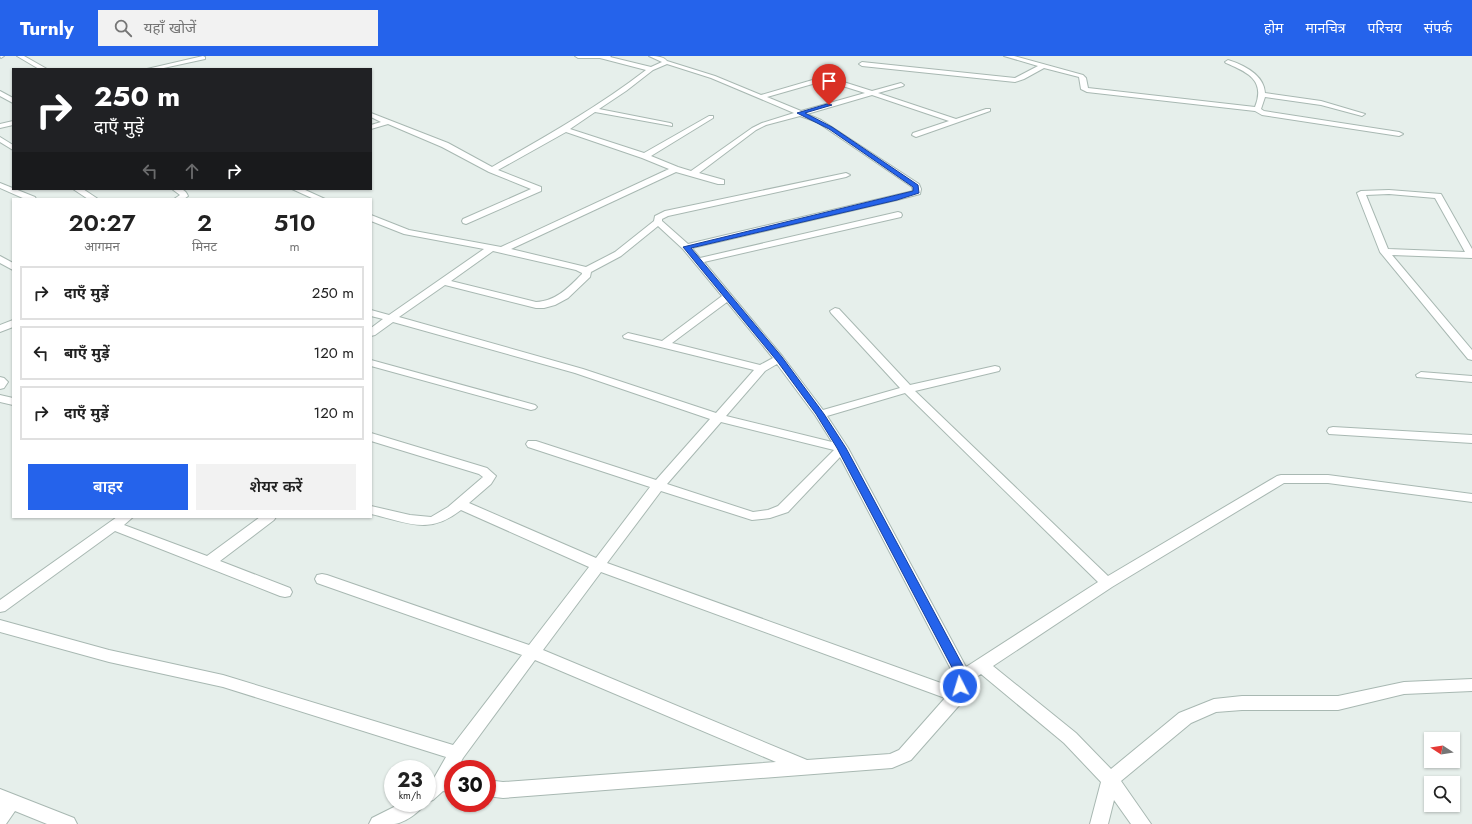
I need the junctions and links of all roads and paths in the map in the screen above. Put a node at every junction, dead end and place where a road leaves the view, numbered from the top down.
1 (20, 56) edge
2 (578, 56) edge
3 (605, 56) edge
4 (652, 56) edge
5 (1007, 56) edge
6 (204, 58) dead end
7 (665, 62) junction
8 (1228, 62) dead end
9 (862, 64) dead end
10 (1042, 66) junction
11 (42, 68) edge
12 (155, 68) edge
13 (651, 69) junction
14 (901, 85) dead end
15 (0, 93) edge
16 (872, 93) junction
17 (1262, 95) junction
18 (760, 97) junction
19 (12, 100) edge
20 (1257, 109) junction
21 (593, 110) junction
22 (988, 110) dead end
23 (800, 113) junction
24 (1362, 114) dead end
25 (372, 115) edge
26 (711, 117) dead end
27 (956, 121) junction
28 (388, 122) junction
29 (12, 123) edge
30 (670, 125) dead end
31 (0, 126) edge
32 (372, 127) edge
33 (565, 129) junction
34 (1399, 134) dead end
35 (916, 135) dead end
36 (0, 139) edge
37 (12, 147) edge
38 (645, 156) junction
39 (675, 169) junction
40 (492, 170) junction
41 (694, 173) junction
42 (846, 174) dead end
43 (721, 182) dead end
44 (0, 185) edge
45 (79, 190) edge
46 (178, 190) edge
47 (298, 190) edge
48 (30, 198) edge
49 (92, 198) edge
50 (180, 198) edge
51 (318, 198) edge
52 (898, 215) dead end
53 (372, 218) edge
54 (466, 221) dead end
55 (658, 222) junction
56 (686, 247) junction
57 (497, 249) junction
58 (1385, 252) junction
59 (1472, 255) edge
60 (0, 259) edge
61 (698, 261) junction
62 (12, 266) edge
63 (586, 271) junction
64 (443, 282) junction
65 (727, 297) junction
66 (835, 311) dead end
67 (372, 313) edge
68 (391, 318) junction
69 (12, 324) edge
70 (0, 329) edge
71 (372, 332) edge
72 (628, 336) dead end
73 (664, 344) junction
74 (1472, 357) edge
75 (779, 359) junction
76 (372, 363) edge
77 (761, 369) junction
78 (995, 369) dead end
79 (1421, 375) dead end
80 (1472, 379) edge
81 (0, 380) edge
82 (0, 386) edge
83 (907, 389) junction
84 (0, 398) edge
85 (12, 402) edge
86 (531, 407) dead end
87 (820, 414) junction
88 (718, 418) junction
89 (1333, 431) dead end
90 (372, 437) edge
91 (1472, 439) edge
92 (532, 444) dead end
93 (842, 448) junction
94 (658, 486) junction
95 (1472, 498) edge
96 (459, 504) junction
97 (372, 510) edge
98 (125, 518) edge
99 (268, 518) edge
100 (115, 526) junction
101 (209, 562) junction
102 (598, 565) junction
103 (322, 579) dead end
104 (1107, 583) junction
105 (285, 592) dead end
106 (0, 608) edge
107 (0, 626) edge
108 (532, 652) junction
109 (981, 665) junction
110 (963, 677) junction
111 (1472, 685) edge
112 (957, 696) junction
113 (457, 753) junction
114 (455, 760) edge
115 (805, 767) junction
116 (1110, 780) junction
117 (496, 789) edge
118 (5, 799) edge
119 (402, 812) edge
120 (0, 818) edge
121 (68, 824) edge
122 (378, 824) edge
123 (1099, 824) edge
124 (1142, 824) edge

1 - 11 street
2 - 3 street
3 - 13 street
4 - 7 street
5 - 10 street
6 - 12 street
7 - 13 street
7 - 18 street
8 - 17 street
9 - 10 street
10 - 20 street
13 - 21 street
14 - 16 street
15 - 19 street
16 - 18 street
16 - 23 street
16 - 27 street
17 - 20 street
17 - 24 street
18 - 23 street
20 - 34 street
21 - 30 street
21 - 33 street
22 - 27 street
23 - 41 street
23 - 56 street
25 - 28 street
26 - 38 street
27 - 35 street
28 - 32 street
28 - 40 street
29 - 31 street
33 - 38 street
33 - 40 street
36 - 37 street
38 - 39 street
39 - 41 street
39 - 57 street
40 - 54 street
41 - 43 street
42 - 55 street
44 - 48 street
45 - 49 street
46 - 50 street
47 - 51 street
52 - 61 street
53 - 57 street
55 - 56 street
55 - 63 street
56 - 61 street
57 - 63 street
57 - 64 street
58 - 59 street
58 - 59 street
58 - 74 street
60 - 62 street
61 - 65 street
63 - 64 street
64 - 68 street
65 - 73 street
65 - 75 street
66 - 83 street
67 - 68 street
68 - 71 street
68 - 88 street
69 - 70 street
72 - 73 street
73 - 77 street
75 - 77 street
75 - 87 street
76 - 86 street
77 - 88 street
78 - 83 street
79 - 80 street
81 - 82 street
83 - 87 street
83 - 104 street
84 - 85 street
87 - 93 street
88 - 93 street
88 - 94 street
89 - 91 street
90 - 96 street
92 - 94 street
93 - 94 street
93 - 110 street
94 - 102 street
95 - 104 street
96 - 97 street
96 - 102 street
98 - 100 street
99 - 101 street
100 - 101 street
100 - 106 street
101 - 105 street
102 - 108 street
102 - 112 street
103 - 108 street
104 - 109 street
107 - 113 street
108 - 113 street
108 - 115 street
109 - 110 street
109 - 116 street
110 - 112 street
111 - 116 street
112 - 115 street
113 - 114 street
115 - 117 street
116 - 123 street
116 - 124 street
118 - 120 street
118 - 121 street
119 - 122 street

